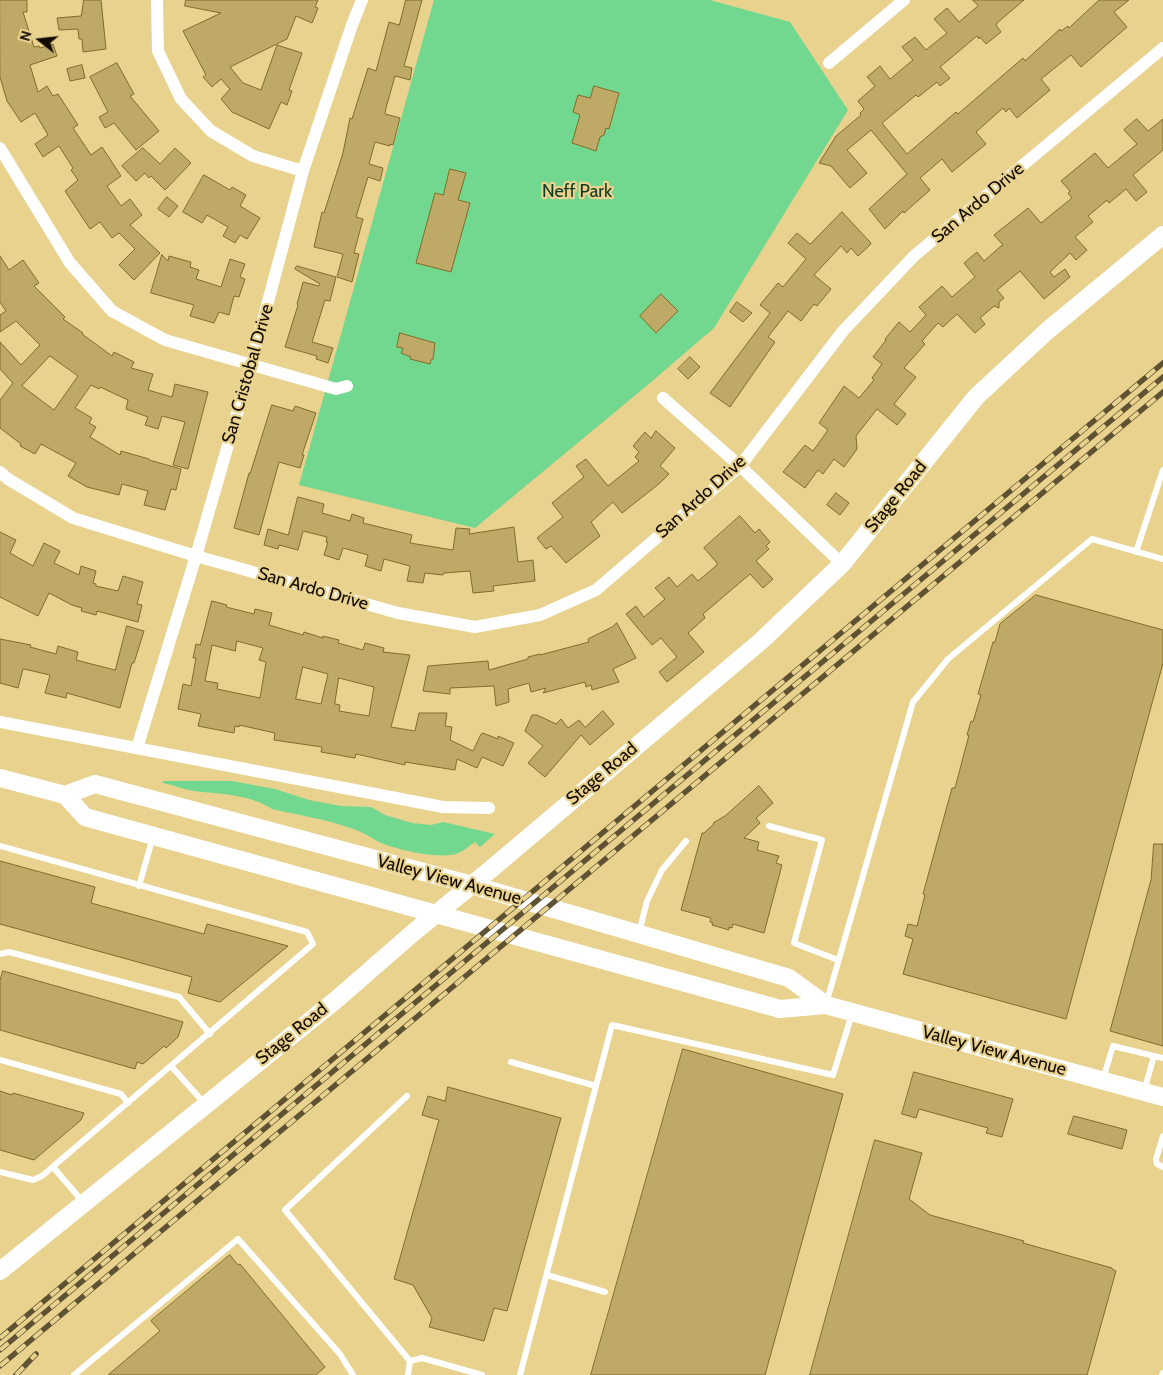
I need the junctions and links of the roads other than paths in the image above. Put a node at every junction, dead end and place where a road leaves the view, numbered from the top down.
1 (157, 0) edge
2 (362, 0) edge
3 (904, 0) edge
4 (1163, 48) edge
5 (829, 63) dead end
6 (0, 148) edge
7 (303, 171) junction
8 (1163, 235) edge
9 (251, 365) junction
10 (347, 386) dead end
11 (663, 398) dead end
12 (740, 466) junction
13 (1163, 470) edge
14 (0, 472) edge
15 (1136, 552) junction
16 (196, 556) junction
17 (1163, 560) edge
18 (842, 564) junction
19 (0, 722) edge
20 (137, 748) junction
21 (0, 778) edge
22 (65, 795) junction
23 (489, 808) dead end
24 (769, 826) dead end
25 (154, 836) junction
26 (686, 841) dead end
27 (0, 846) edge
28 (472, 885) junction
29 (139, 886) junction
30 (436, 914) junction
31 (638, 934) junction
32 (0, 954) edge
33 (838, 960) junction
34 (826, 1005) junction
35 (852, 1012) junction
36 (210, 1034) junction
37 (1154, 1056) junction
38 (1163, 1058) edge
39 (0, 1060) edge
40 (510, 1062) dead end
41 (172, 1066) junction
42 (1103, 1081) junction
43 (596, 1086) junction
44 (1144, 1092) junction
45 (406, 1096) dead end
46 (1163, 1097) edge
47 (128, 1103) junction
48 (205, 1104) junction
49 (1163, 1136) edge
50 (53, 1167) junction
51 (1163, 1168) edge
52 (0, 1172) edge
53 (83, 1202) junction
54 (0, 1271) edge
55 (547, 1275) junction
56 (605, 1292) dead end
57 (410, 1361) junction
58 (74, 1375) edge
59 (353, 1375) edge
60 (408, 1375) edge
61 (482, 1375) edge
62 (520, 1375) edge

1 - 7 street
2 - 7 street, San Cristobal Drive
3 - 5 street
4 - 12 street, San Ardo Drive
6 - 9 street
7 - 9 street, San Cristobal Drive
8 - 18 main road, Stage Road
9 - 10 street
9 - 16 street, San Cristobal Drive
11 - 12 street
12 - 16 street, San Ardo Drive
12 - 18 street
13 - 15 lane
14 - 16 street, San Ardo Drive
15 - 17 lane
15 - 33 lane
16 - 20 street, San Cristobal Drive
18 - 28 main road, Stage Road
19 - 20 street
20 - 23 street
21 - 22 main road
22 - 25 main road, Valley View Avenue
22 - 28 main road, Valley View Avenue
24 - 33 lane
25 - 29 lane
25 - 30 main road, Valley View Avenue
26 - 31 lane
27 - 29 lane
28 - 30 main road, Stage Road
28 - 31 main road, Valley View Avenue
29 - 36 lane
30 - 34 main road, Valley View Avenue
30 - 48 main road, Stage Road
31 - 34 main road, Valley View Avenue
32 - 36 lane
33 - 34 lane
34 - 35 main road, Valley View Avenue
35 - 42 main road, Valley View Avenue
35 - 43 lane
36 - 41 lane
37 - 38 lane
37 - 42 lane
37 - 44 lane
39 - 47 lane
40 - 43 lane
41 - 47 lane
41 - 48 lane
42 - 44 main road, Valley View Avenue
43 - 55 lane
44 - 46 main road, Valley View Avenue
45 - 57 lane
47 - 50 lane
48 - 53 main road, Stage Road
49 - 51 lane
50 - 52 lane
50 - 53 lane
53 - 54 main road, Stage Road
55 - 56 lane
55 - 62 lane
57 - 60 lane
57 - 61 lane
58 - 59 lane

